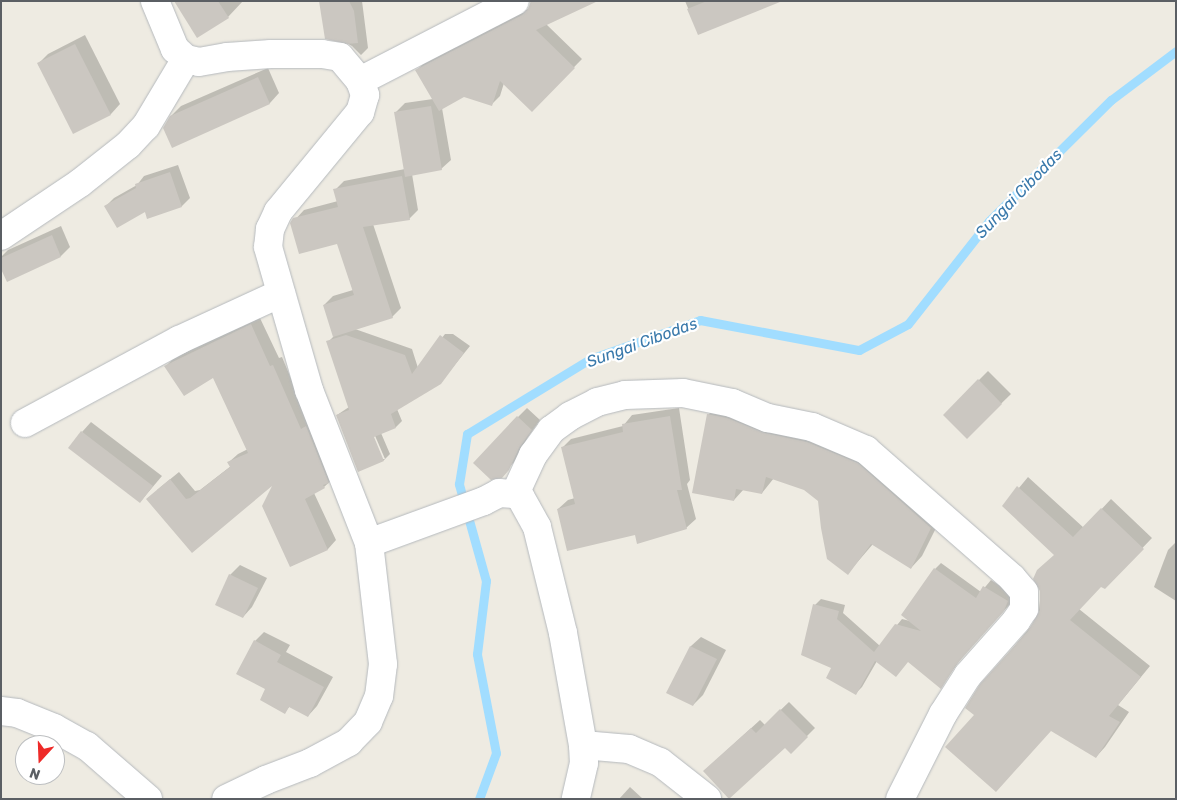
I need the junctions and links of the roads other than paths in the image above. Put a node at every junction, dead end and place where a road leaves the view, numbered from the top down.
1 (155, 1) edge
2 (515, 1) edge
3 (186, 59) junction
4 (360, 81) junction
5 (1, 236) edge
6 (281, 293) junction
7 (25, 423) dead end
8 (515, 494) junction
9 (370, 543) junction
10 (1, 711) edge
11 (583, 745) junction
12 (148, 799) edge
13 (226, 799) edge
14 (576, 799) edge
15 (707, 799) edge
16 (900, 799) edge

1 - 3 street
2 - 4 street
3 - 4 street
3 - 5 street
4 - 6 street
6 - 7 street
6 - 9 street
8 - 9 street
8 - 11 street
8 - 16 street
9 - 13 street
10 - 12 street
11 - 14 street
11 - 15 street

